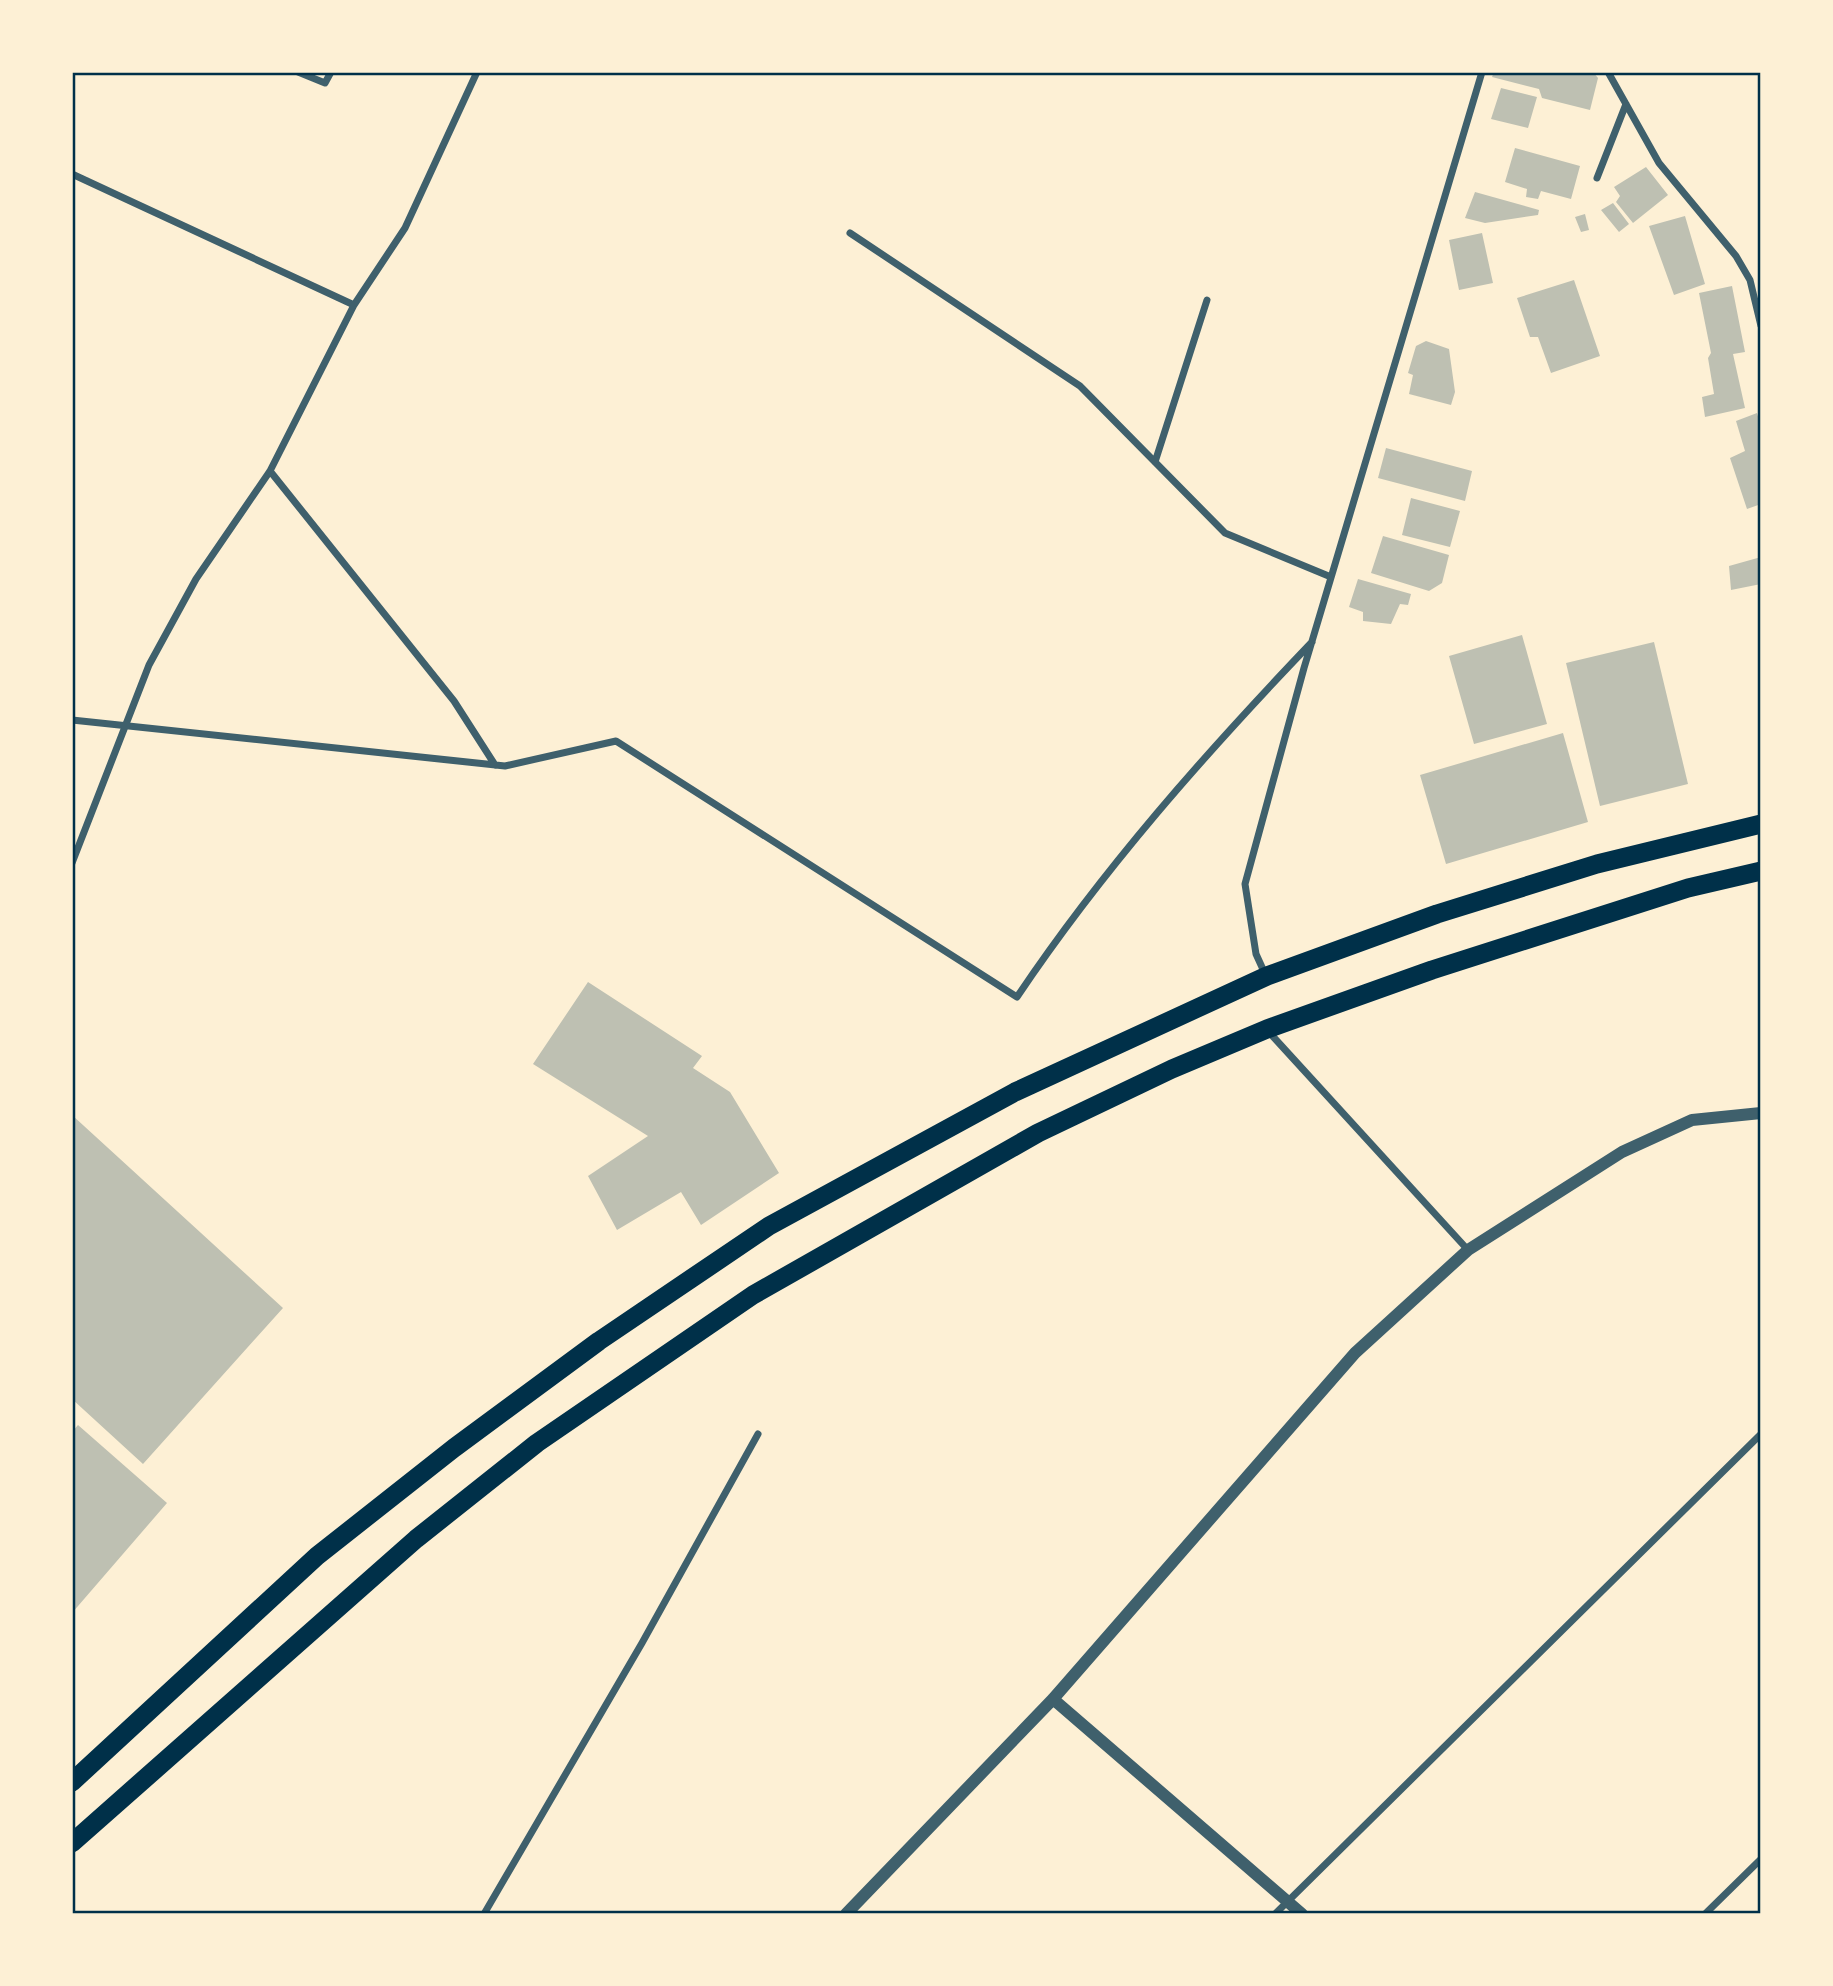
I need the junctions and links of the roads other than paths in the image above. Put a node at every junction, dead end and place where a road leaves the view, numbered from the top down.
1 (298, 72) edge
2 (331, 72) edge
3 (477, 72) edge
4 (1482, 72) edge
5 (1608, 72) edge
6 (1626, 104) junction
7 (72, 174) edge
8 (1597, 178) dead end
9 (850, 233) dead end
10 (1207, 300) dead end
11 (354, 305) junction
12 (1761, 326) edge
13 (1155, 462) junction
14 (270, 471) junction
15 (1331, 577) junction
16 (1311, 642) junction
17 (72, 720) edge
18 (123, 725) junction
19 (495, 765) junction
20 (1761, 824) edge
21 (72, 863) edge
22 (1761, 871) edge
23 (1267, 976) junction
24 (1267, 1029) junction
25 (1761, 1113) edge
26 (1468, 1250) junction
27 (758, 1434) dead end
28 (1761, 1434) edge
29 (1053, 1699) junction
30 (72, 1782) edge
31 (72, 1843) edge
32 (1761, 1858) edge
33 (1288, 1902) junction
34 (484, 1914) edge
35 (846, 1914) edge
36 (1275, 1914) edge
37 (1302, 1914) edge
38 (1705, 1914) edge

1 - 2 street
3 - 11 street
4 - 15 street
5 - 6 street
6 - 8 street
6 - 12 street
7 - 11 street
9 - 13 street
10 - 13 street
11 - 14 street
13 - 15 street
14 - 18 street
14 - 19 street
15 - 16 street
16 - 19 street
16 - 23 street
17 - 18 street
18 - 19 street
18 - 21 street
20 - 23 highway
22 - 24 highway
23 - 30 highway
24 - 26 street
24 - 31 highway
25 - 26 street
26 - 29 street
27 - 34 street
28 - 33 street
29 - 33 street
29 - 35 street
32 - 38 street
33 - 36 street
33 - 37 street

